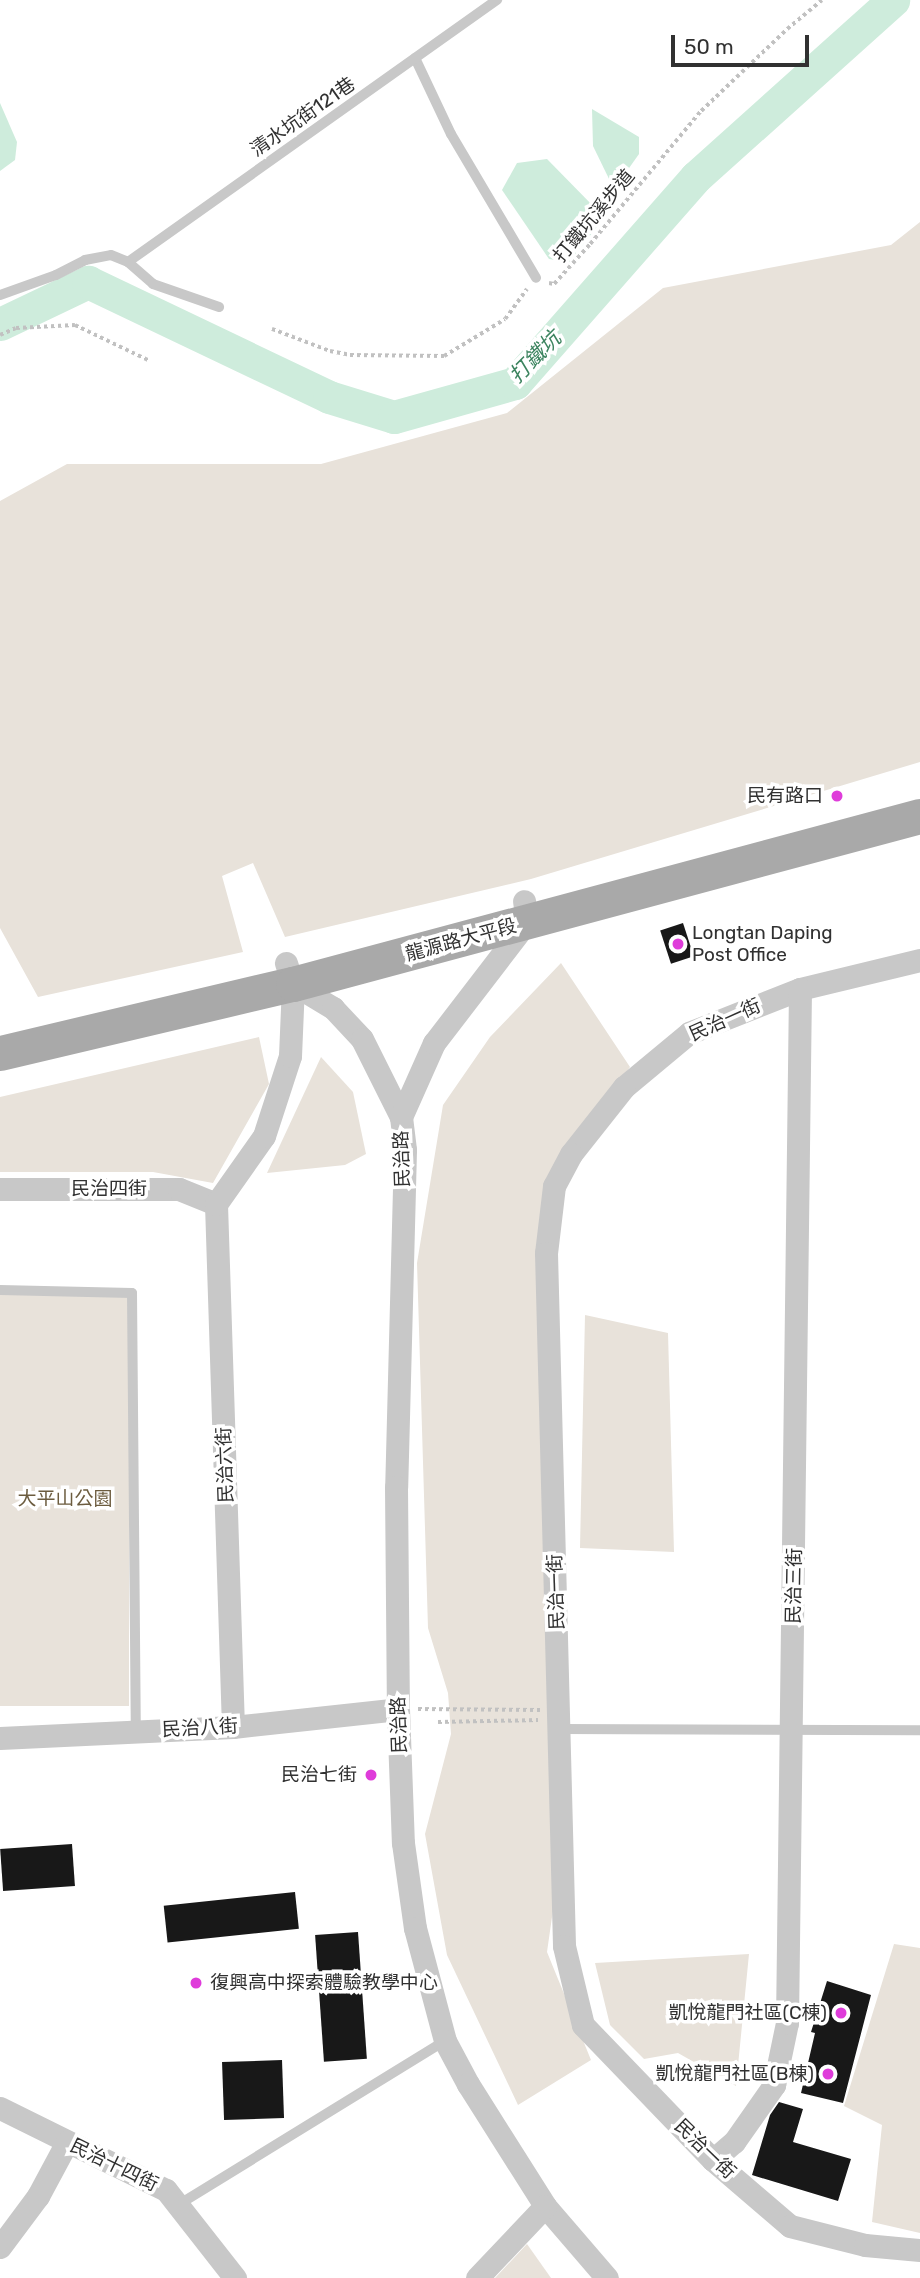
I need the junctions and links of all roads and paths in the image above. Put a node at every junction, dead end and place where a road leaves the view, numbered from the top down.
1 (497, 0) edge
2 (822, 0) edge
3 (415, 58) junction
4 (128, 262) junction
5 (536, 278) junction
6 (0, 295) edge
7 (219, 307) dead end
8 (272, 329) dead end
9 (0, 335) edge
10 (148, 360) dead end
11 (920, 794) edge
12 (920, 817) edge
13 (526, 911) junction
14 (920, 960) edge
15 (289, 974) junction
16 (800, 989) junction
17 (0, 1030) edge
18 (0, 1053) edge
19 (401, 1117) junction
20 (0, 1189) edge
21 (216, 1203) junction
22 (0, 1290) edge
23 (398, 1709) junction
24 (543, 1710) dead end
25 (438, 1722) dead end
26 (552, 1725) junction
27 (233, 1727) junction
28 (792, 1730) junction
29 (920, 1730) edge
30 (136, 1732) junction
31 (0, 1738) edge
32 (445, 2040) junction
33 (0, 2108) edge
34 (67, 2141) junction
35 (713, 2160) junction
36 (178, 2205) junction
37 (545, 2206) junction
38 (0, 2246) edge
39 (920, 2250) edge
40 (235, 2278) edge
41 (477, 2278) edge
42 (607, 2278) edge

1 - 3 lane, 清水坑街121巷
2 - 5 path, 打鐵坑溪步道
3 - 4 lane, 清水坑街121巷
3 - 5 lane
4 - 6 lane
4 - 7 lane
5 - 8 path, 打鐵坑溪步道
9 - 10 path
11 - 13 main road, 龍源路大平段
12 - 13 main road, 龍源路大平段
13 - 15 main road, 龍源路大平段
13 - 19 street
14 - 16 street, 民治一街
15 - 17 main road, 龍源路大平段
15 - 18 main road, 龍源路大平段
15 - 19 street
15 - 21 street
16 - 26 street, 民治一街
16 - 28 street, 民治三街
19 - 23 street, 民治路
20 - 21 street, 民治四街
21 - 27 street, 民治六街
22 - 30 lane
23 - 24 path
23 - 27 street, 民治八街
23 - 32 street, 民治路
25 - 26 path
26 - 28 lane
26 - 35 street, 民治一街
27 - 30 street, 民治八街
28 - 29 lane
28 - 35 street, 民治三街
30 - 31 street, 民治八街
32 - 36 lane
32 - 37 street, 民治路
33 - 34 street, 民治十四街
34 - 36 street, 民治十四街
34 - 38 street
35 - 39 street, 民治一街
36 - 40 street, 民治十四街
37 - 41 street
37 - 42 street, 民治路

